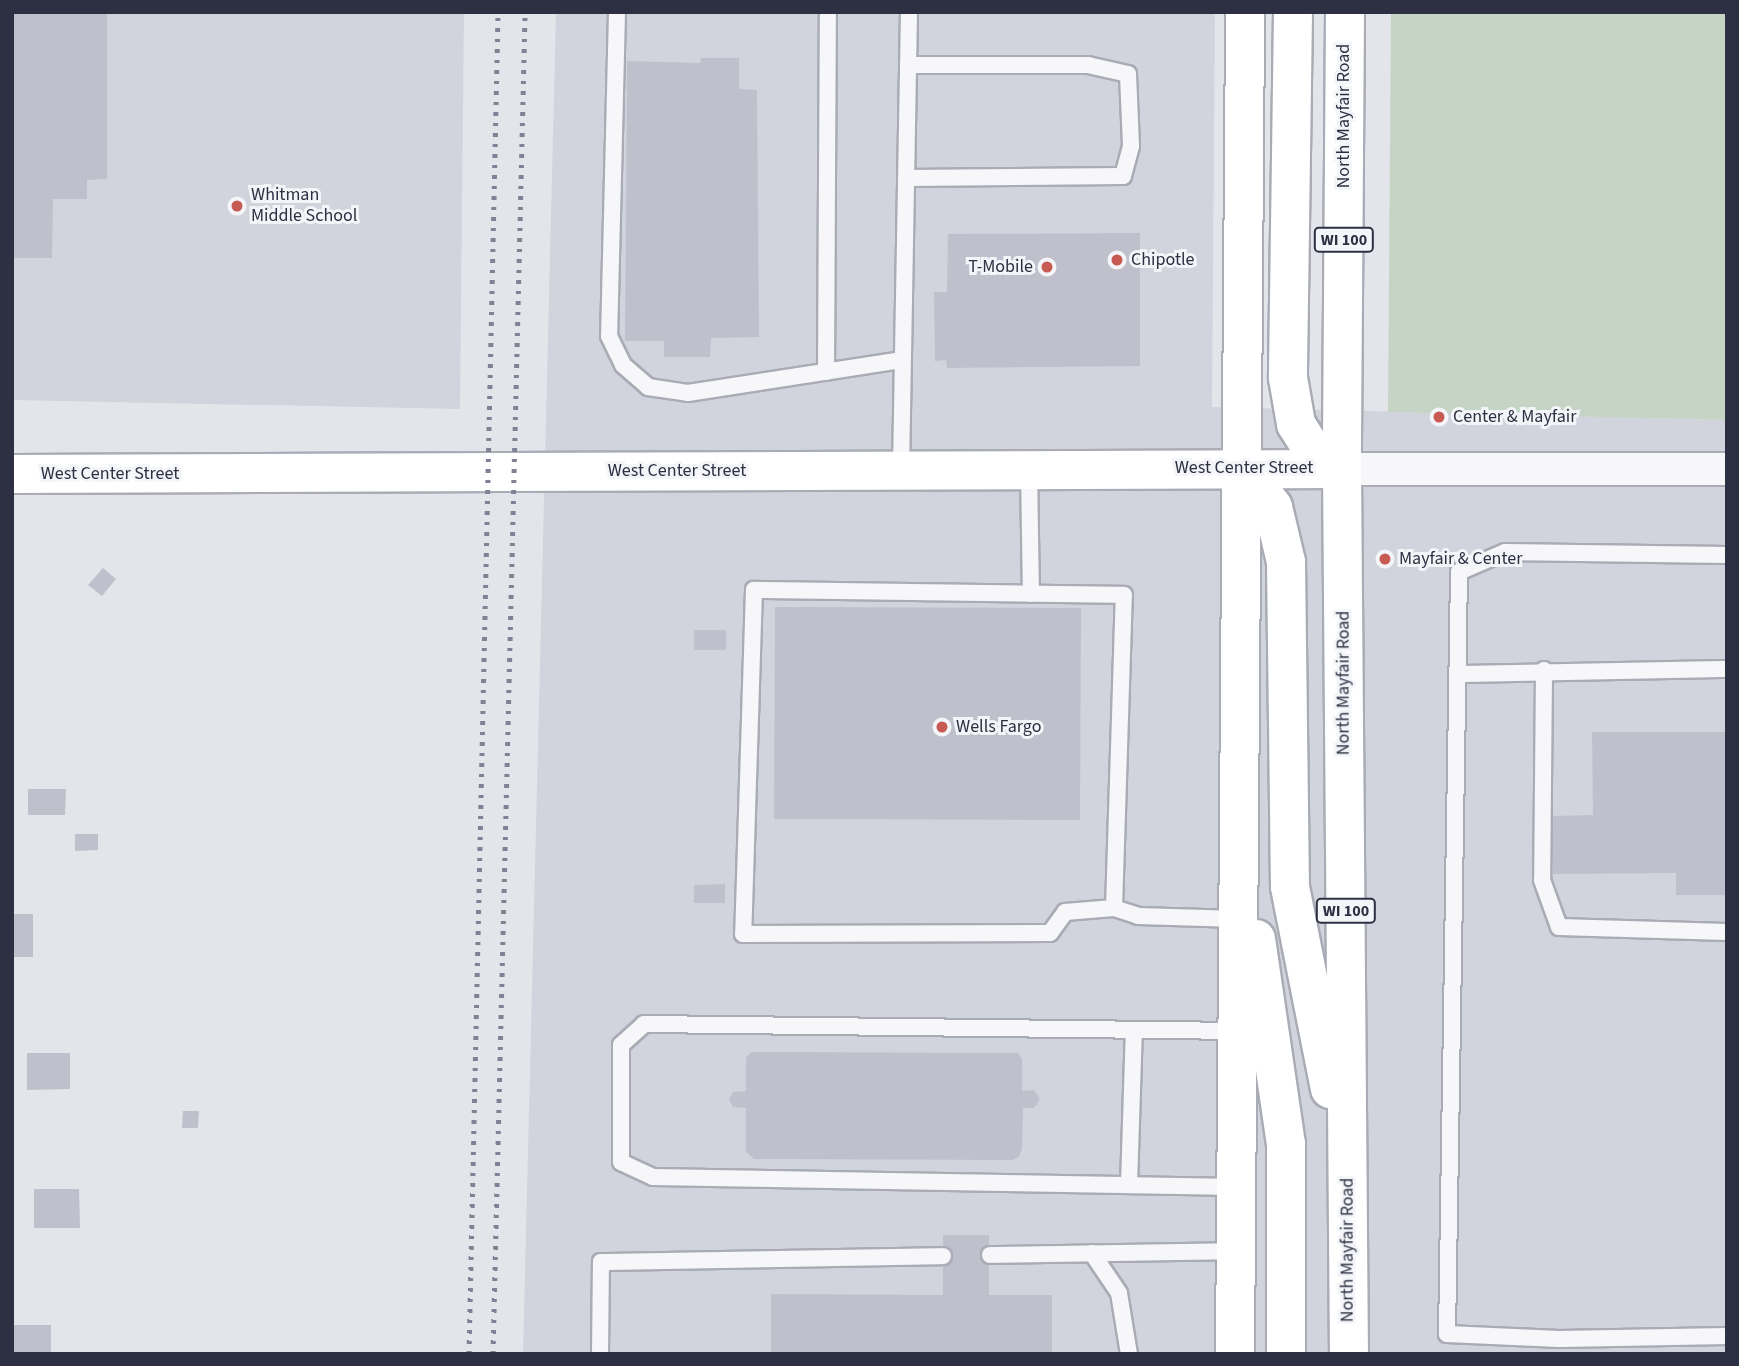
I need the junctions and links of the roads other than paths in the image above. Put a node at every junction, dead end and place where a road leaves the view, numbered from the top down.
1 (617, 12) edge
2 (828, 12) edge
3 (908, 12) edge
4 (1245, 12) edge
5 (1293, 12) edge
6 (1345, 12) edge
7 (908, 65) junction
8 (906, 178) junction
9 (902, 360) junction
10 (826, 372) junction
11 (1243, 468) junction
12 (1029, 469) junction
13 (1342, 469) junction
14 (1727, 469) edge
15 (901, 470) junction
16 (12, 474) edge
17 (1727, 555) edge
18 (1031, 594) junction
19 (1727, 668) edge
20 (1544, 670) junction
21 (1458, 674) junction
22 (1240, 844) junction
23 (1114, 908) junction
24 (1239, 919) junction
25 (1727, 932) edge
26 (1133, 1030) junction
27 (1255, 1032) junction
28 (1348, 1180) junction
29 (1129, 1185) junction
30 (1237, 1187) junction
31 (1236, 1251) junction
32 (1092, 1253) junction
33 (990, 1255) dead end
34 (943, 1256) dead end
35 (1727, 1336) edge
36 (600, 1354) edge
37 (1129, 1354) edge
38 (1235, 1354) edge
39 (1286, 1354) edge
40 (1349, 1354) edge

1 - 10 lane
2 - 10 lane
3 - 7 lane
4 - 11 main road
5 - 13 main road
6 - 13 main road, North Mayfair Road / WI 100
7 - 8 lane
7 - 8 lane
8 - 9 lane
9 - 10 lane
9 - 15 lane
11 - 12 main road, West Center Street
11 - 13 main road, West Center Street
11 - 22 main road
11 - 28 main road
12 - 15 main road, West Center Street
12 - 18 lane
13 - 14 street
13 - 28 main road, North Mayfair Road / WI 100
15 - 16 main road, West Center Street
17 - 21 lane
18 - 23 lane
18 - 23 lane
19 - 20 lane
20 - 21 lane
20 - 25 lane
21 - 35 lane
22 - 24 main road
22 - 27 main road
23 - 24 lane
24 - 27 main road
26 - 27 lane
26 - 29 lane
26 - 29 lane
27 - 30 main road
27 - 39 main road
28 - 40 main road, North Mayfair Road / WI 100
29 - 30 lane
30 - 31 main road
31 - 32 lane
31 - 38 main road
32 - 33 lane
32 - 37 lane
34 - 36 lane

